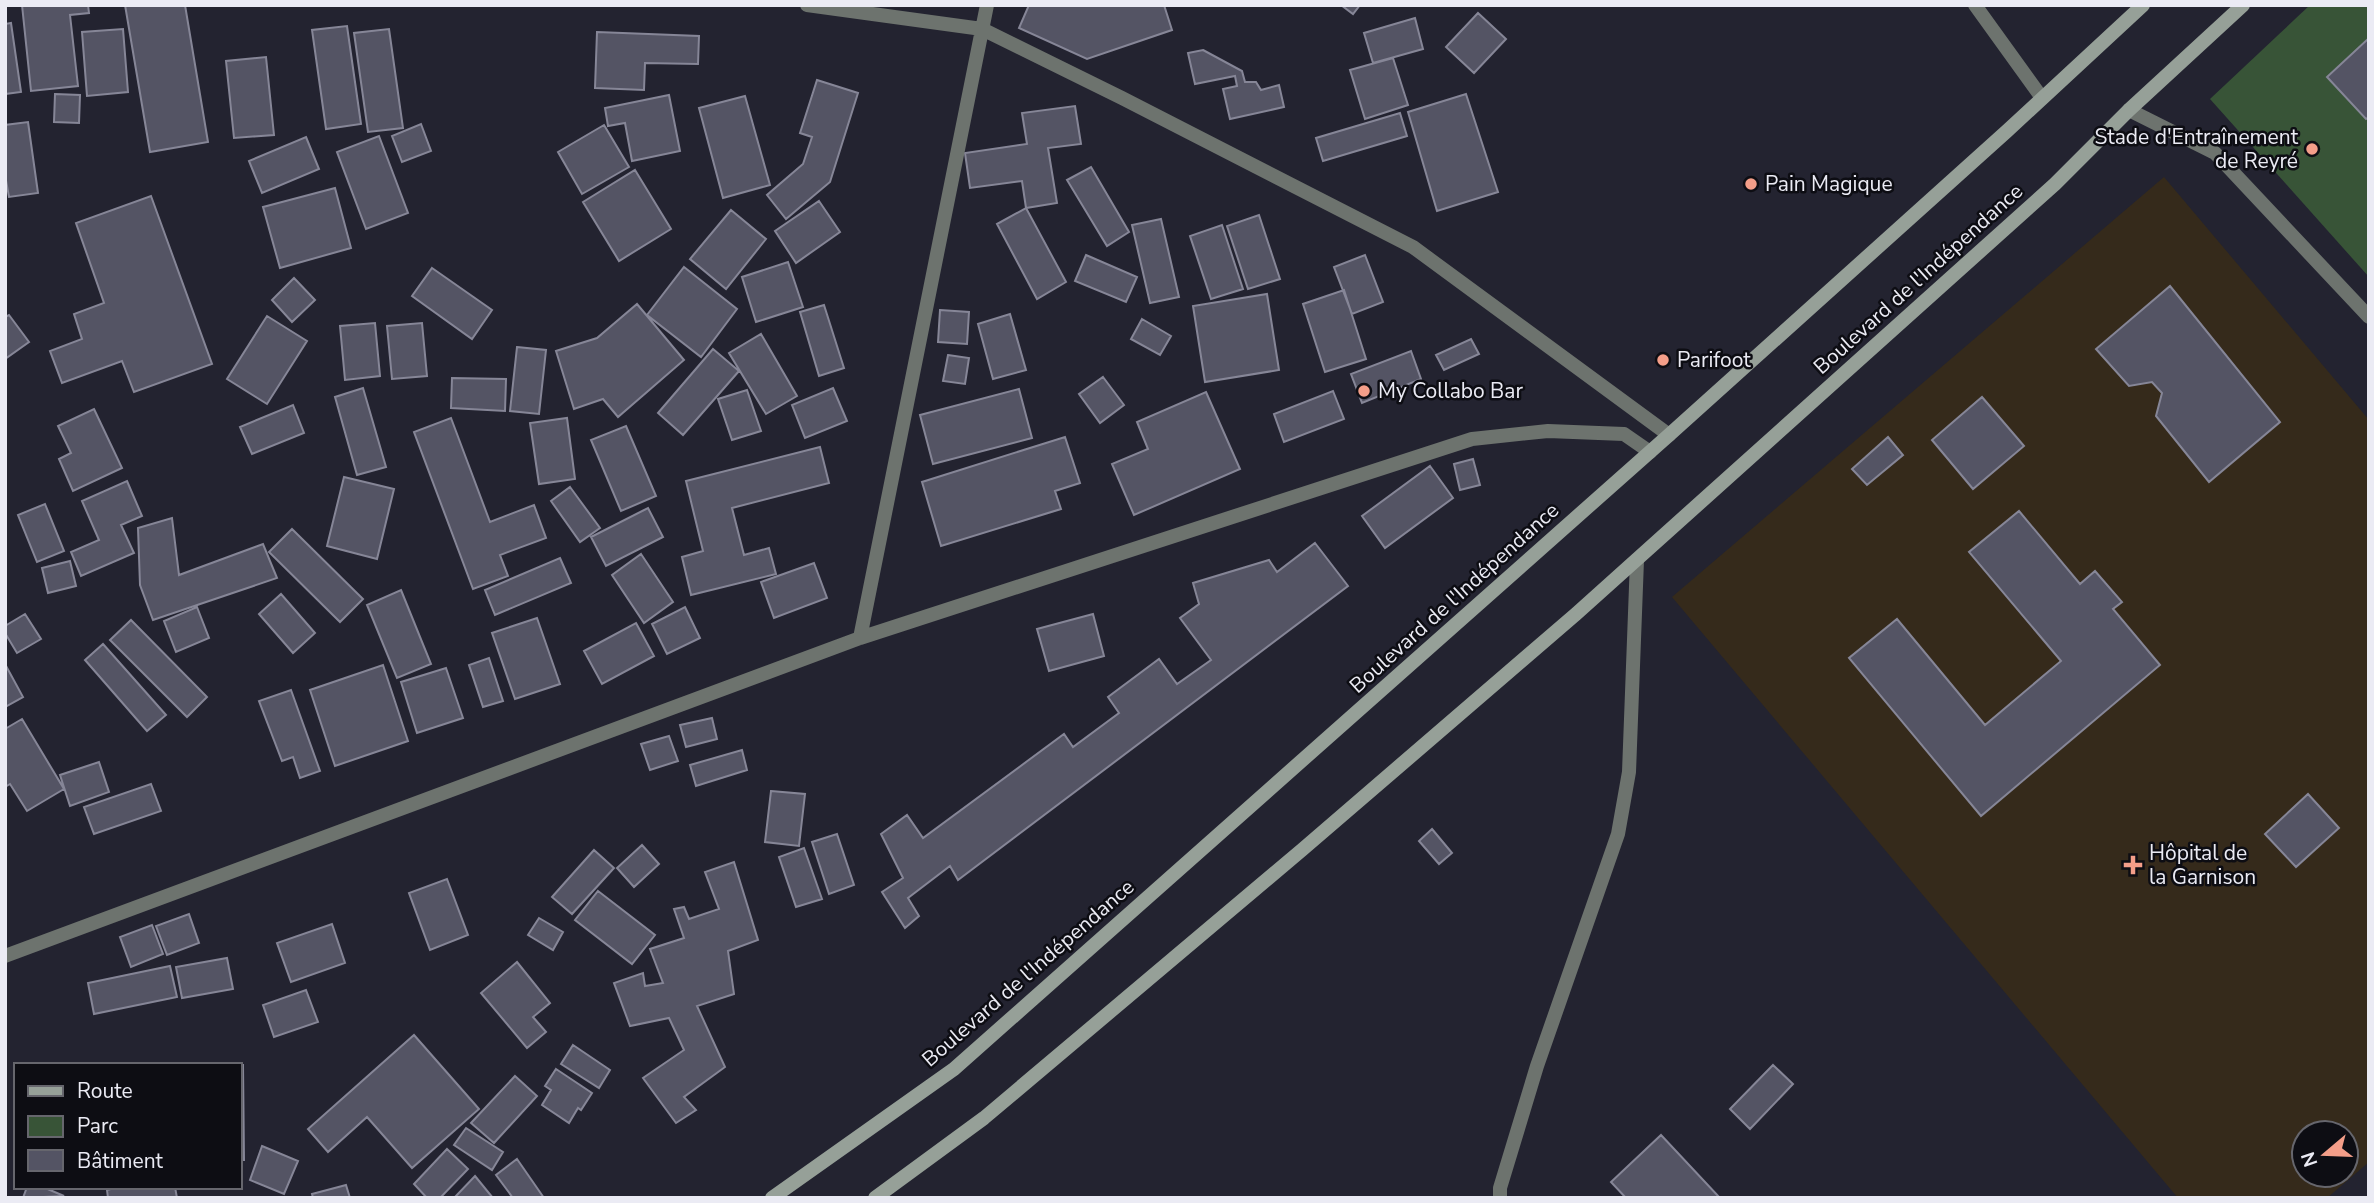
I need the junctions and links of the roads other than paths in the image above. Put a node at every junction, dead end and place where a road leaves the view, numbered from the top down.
1 (807, 5) edge
2 (987, 5) edge
3 (1975, 5) edge
4 (2143, 5) edge
5 (2243, 5) edge
6 (982, 29) junction
7 (2042, 98) junction
8 (2129, 110) junction
9 (2369, 317) edge
10 (1669, 435) junction
11 (1650, 452) junction
12 (1637, 560) junction
13 (860, 638) junction
14 (5, 956) edge
15 (772, 1198) edge
16 (875, 1198) edge
17 (1500, 1198) edge

1 - 6 street
2 - 6 street
3 - 7 street
4 - 7 main road, Boulevard de l'Indépendance
5 - 8 main road, Boulevard de l'Indépendance
6 - 10 street
6 - 13 street
7 - 10 main road, Boulevard de l'Indépendance
8 - 9 street
8 - 12 main road, Boulevard de l'Indépendance
10 - 11 main road, Boulevard de l'Indépendance
11 - 13 street
11 - 15 main road, Boulevard de l'Indépendance
12 - 16 main road, Boulevard de l'Indépendance
12 - 17 street
13 - 14 street

